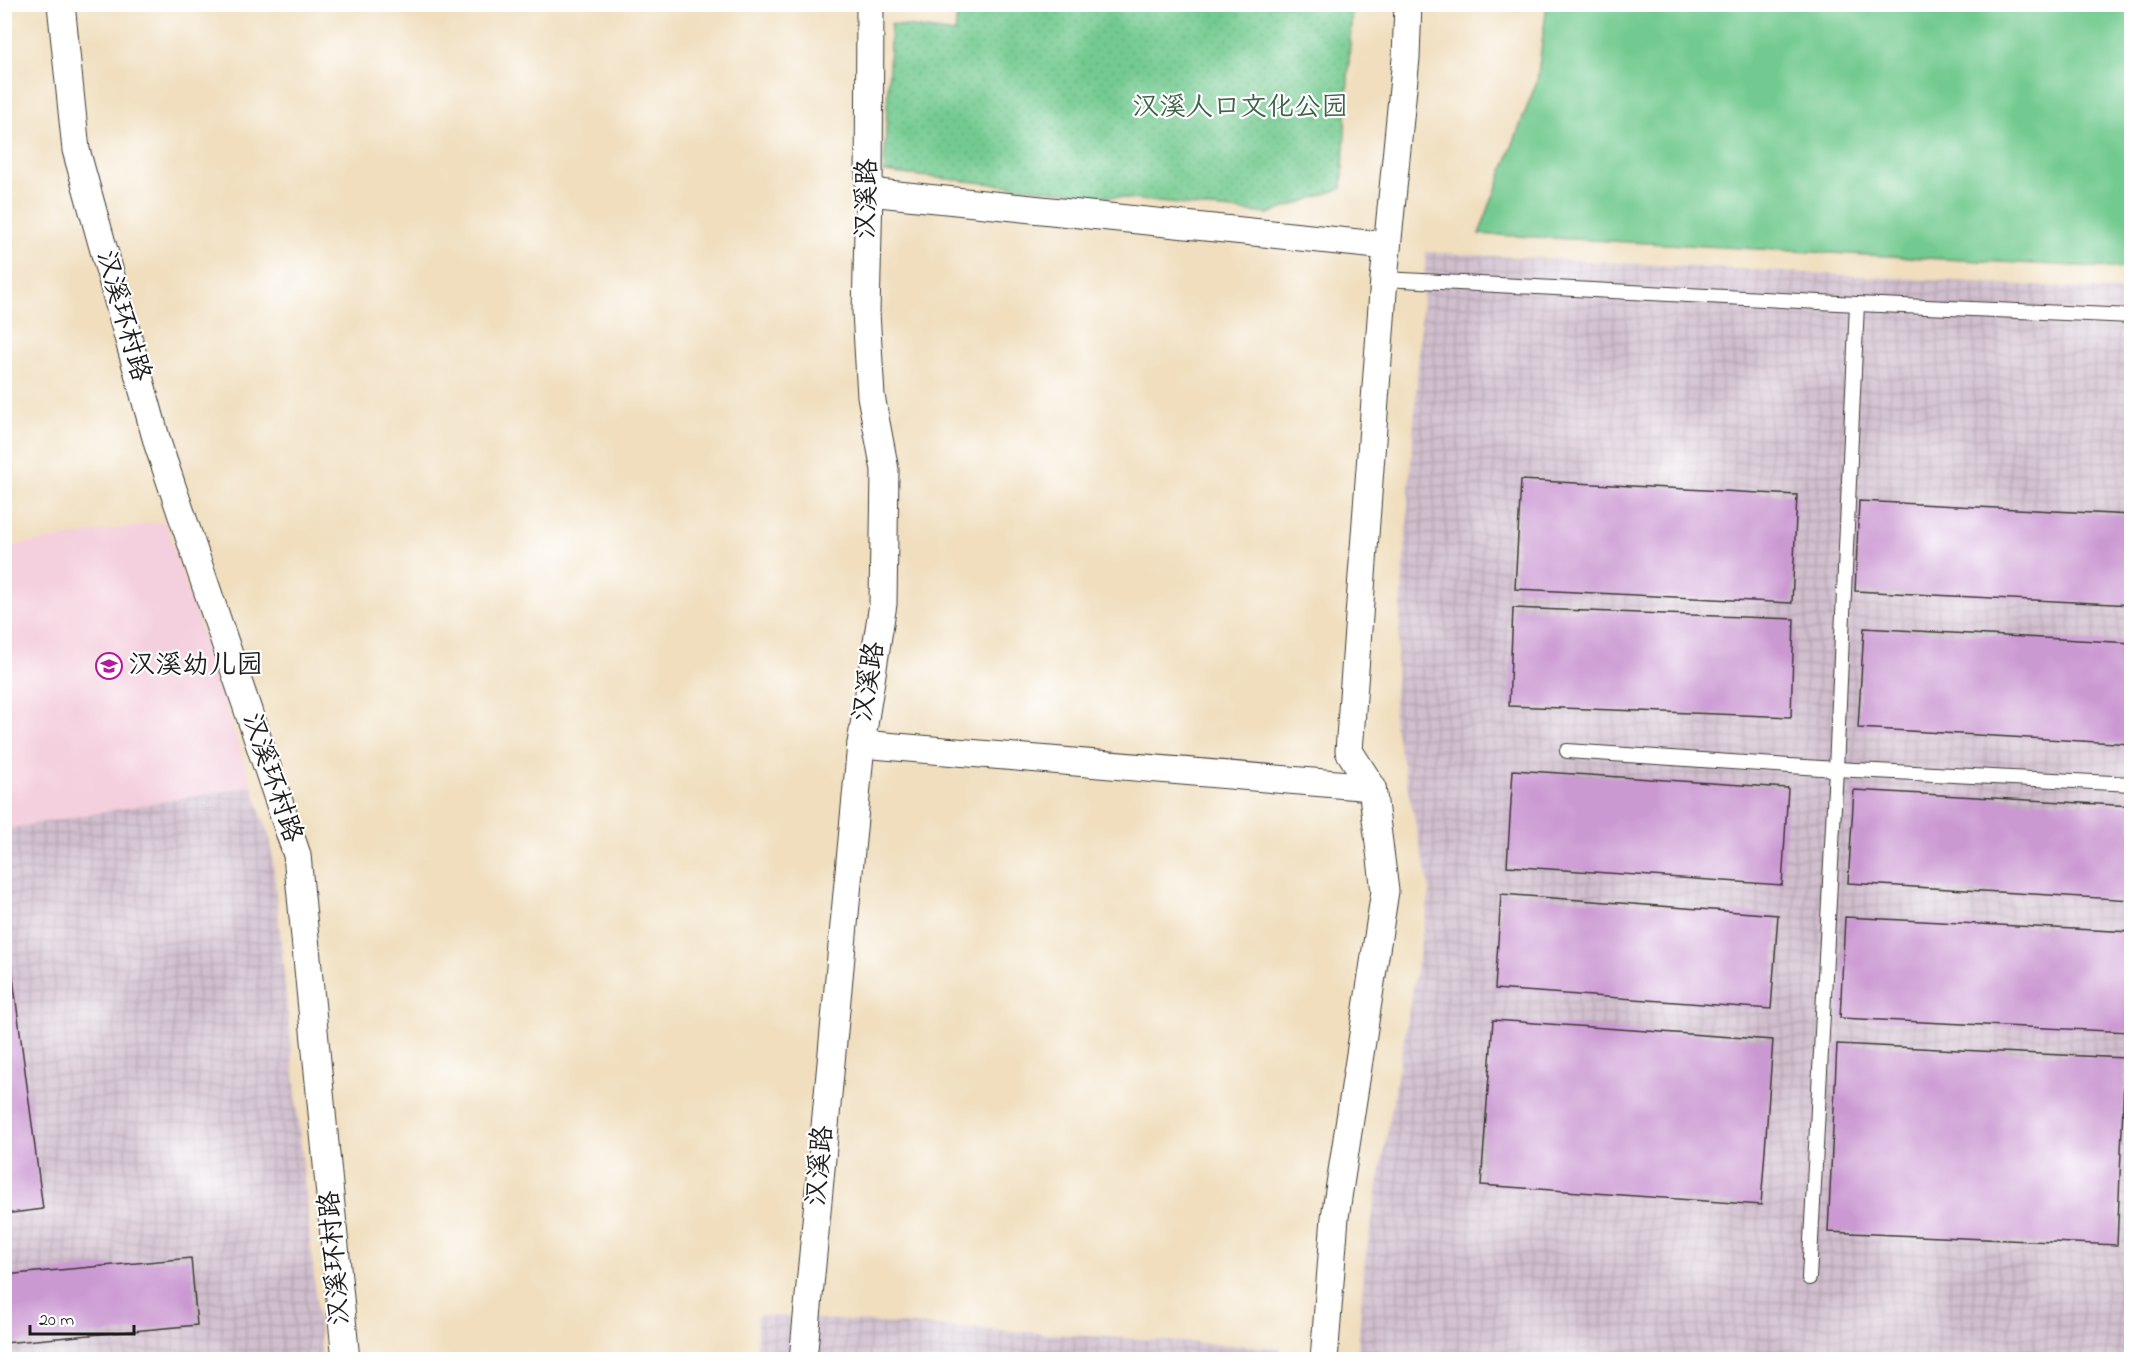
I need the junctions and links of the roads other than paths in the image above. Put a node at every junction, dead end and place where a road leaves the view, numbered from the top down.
1 (61, 4) edge
2 (870, 4) edge
3 (1408, 4) edge
4 (869, 192) junction
5 (1387, 246) junction
6 (1384, 279) junction
7 (1857, 304) junction
8 (2132, 316) edge
9 (861, 744) junction
10 (1567, 751) dead end
11 (1836, 769) junction
12 (2132, 784) edge
13 (1372, 787) junction
14 (1809, 1278) dead end
15 (346, 1359) edge
16 (803, 1359) edge
17 (1324, 1359) edge

1 - 15 street, 汉溪环村路
2 - 4 street, 汉溪路
3 - 5 street
4 - 5 street
4 - 9 street, 汉溪路
5 - 6 street
6 - 7 lane
6 - 13 street
7 - 8 lane
7 - 11 lane
9 - 13 street
9 - 16 street, 汉溪路
10 - 11 lane
11 - 12 lane
11 - 14 lane
13 - 17 street

